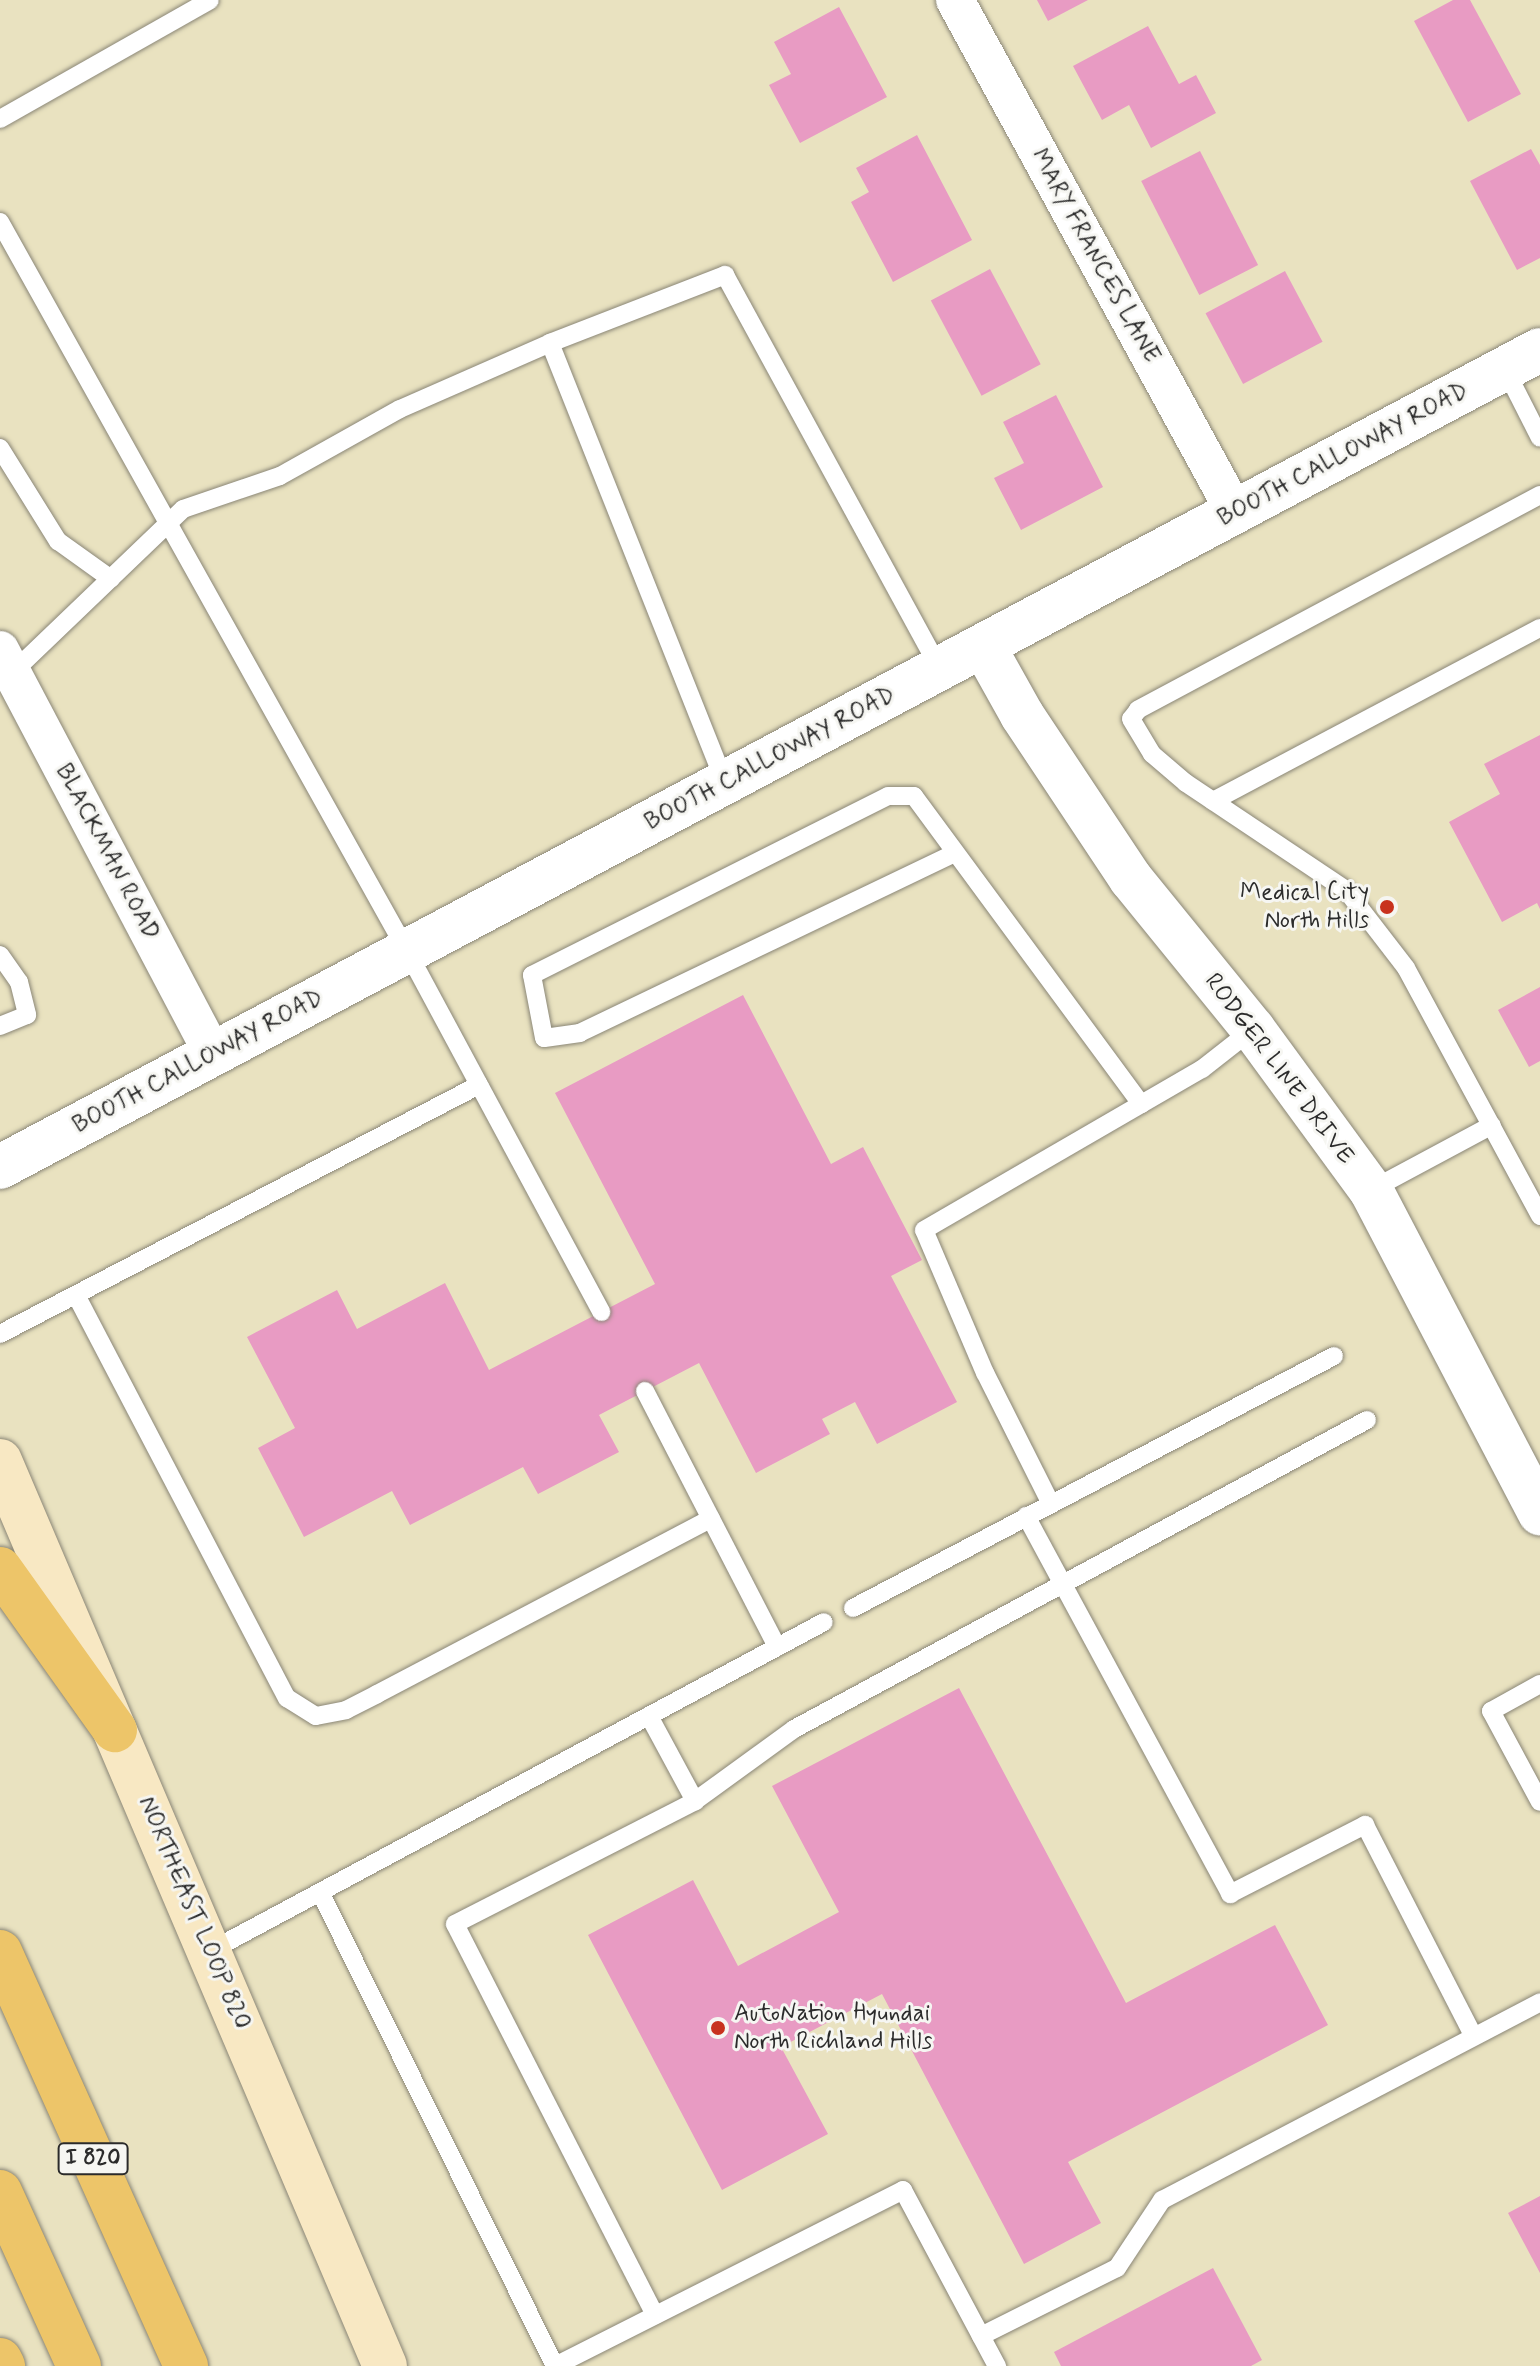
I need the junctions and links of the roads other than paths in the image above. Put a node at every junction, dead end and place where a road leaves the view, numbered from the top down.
1 (210, 0) edge
2 (955, 0) edge
3 (0, 119) edge
4 (0, 222) edge
5 (550, 343) junction
6 (1523, 359) edge
7 (1540, 438) edge
8 (0, 448) edge
9 (1540, 495) edge
10 (1235, 512) junction
11 (168, 524) junction
12 (111, 579) junction
13 (1540, 628) edge
14 (984, 647) junction
15 (6, 661) edge
16 (940, 669) junction
17 (725, 782) junction
18 (1213, 801) junction
19 (955, 853) junction
20 (407, 951) junction
21 (0, 955) edge
22 (0, 1026) edge
23 (1253, 1029) junction
24 (213, 1054) junction
25 (479, 1085) junction
26 (1141, 1104) junction
27 (1492, 1125) junction
28 (0, 1167) edge
29 (1371, 1190) junction
30 (1540, 1216) edge
31 (76, 1295) junction
32 (601, 1312) dead end
33 (0, 1334) edge
34 (1334, 1356) dead end
35 (645, 1391) dead end
36 (1367, 1420) dead end
37 (0, 1461) edge
38 (1050, 1502) junction
39 (1540, 1513) edge
40 (1026, 1516) junction
41 (711, 1519) junction
42 (0, 1569) edge
43 (1062, 1581) junction
44 (853, 1608) dead end
45 (824, 1622) dead end
46 (777, 1647) junction
47 (1540, 1684) edge
48 (649, 1716) junction
49 (115, 1730) junction
50 (695, 1801) junction
51 (1540, 1802) edge
52 (320, 1892) junction
53 (212, 1950) junction
54 (0, 1952) edge
55 (1540, 2002) edge
56 (1473, 2035) junction
57 (0, 2192) edge
58 (655, 2315) junction
59 (981, 2336) junction
60 (0, 2360) edge
61 (3, 2366) edge
62 (79, 2366) edge
63 (186, 2366) edge
64 (385, 2366) edge
65 (555, 2366) edge
66 (997, 2366) edge

1 - 3 lane
2 - 10 street, MARY FRANCES LANE
4 - 11 lane
5 - 11 lane
5 - 16 lane
5 - 17 lane
6 - 7 lane
6 - 10 street, BOOTH CALLOWAY ROAD
8 - 12 lane
9 - 18 lane
10 - 14 street, BOOTH CALLOWAY ROAD
11 - 12 lane
11 - 20 lane
12 - 15 lane
13 - 18 lane
14 - 16 street, BOOTH CALLOWAY ROAD
14 - 23 street, RODGER LINE DRIVE
15 - 24 street, BLACKMAN ROAD
16 - 17 street, BOOTH CALLOWAY ROAD
17 - 20 street, BOOTH CALLOWAY ROAD
18 - 27 lane
19 - 19 lane
19 - 26 lane
20 - 24 street, BOOTH CALLOWAY ROAD
20 - 25 lane
21 - 22 lane
23 - 26 lane
23 - 29 street, RODGER LINE DRIVE
24 - 28 street, BOOTH CALLOWAY ROAD
25 - 31 lane
25 - 32 lane
26 - 38 lane
27 - 29 lane
27 - 30 lane
29 - 39 street, RODGER LINE DRIVE
31 - 33 lane
31 - 41 lane
34 - 38 lane
35 - 41 lane
36 - 43 lane
37 - 49 main road, NORTHEAST LOOP 820
38 - 40 lane
40 - 43 lane
40 - 44 lane
41 - 46 lane
42 - 49 highway
43 - 50 lane
43 - 56 lane
45 - 46 lane
46 - 48 lane
47 - 51 lane
48 - 50 lane
48 - 52 lane
49 - 53 main road, NORTHEAST LOOP 820
50 - 58 lane
52 - 53 lane
52 - 65 lane
53 - 64 main road, NORTHEAST LOOP 820
54 - 63 highway, I 820
55 - 56 lane
56 - 59 lane
57 - 62 highway
58 - 59 lane
58 - 65 lane
59 - 66 lane
60 - 61 highway

